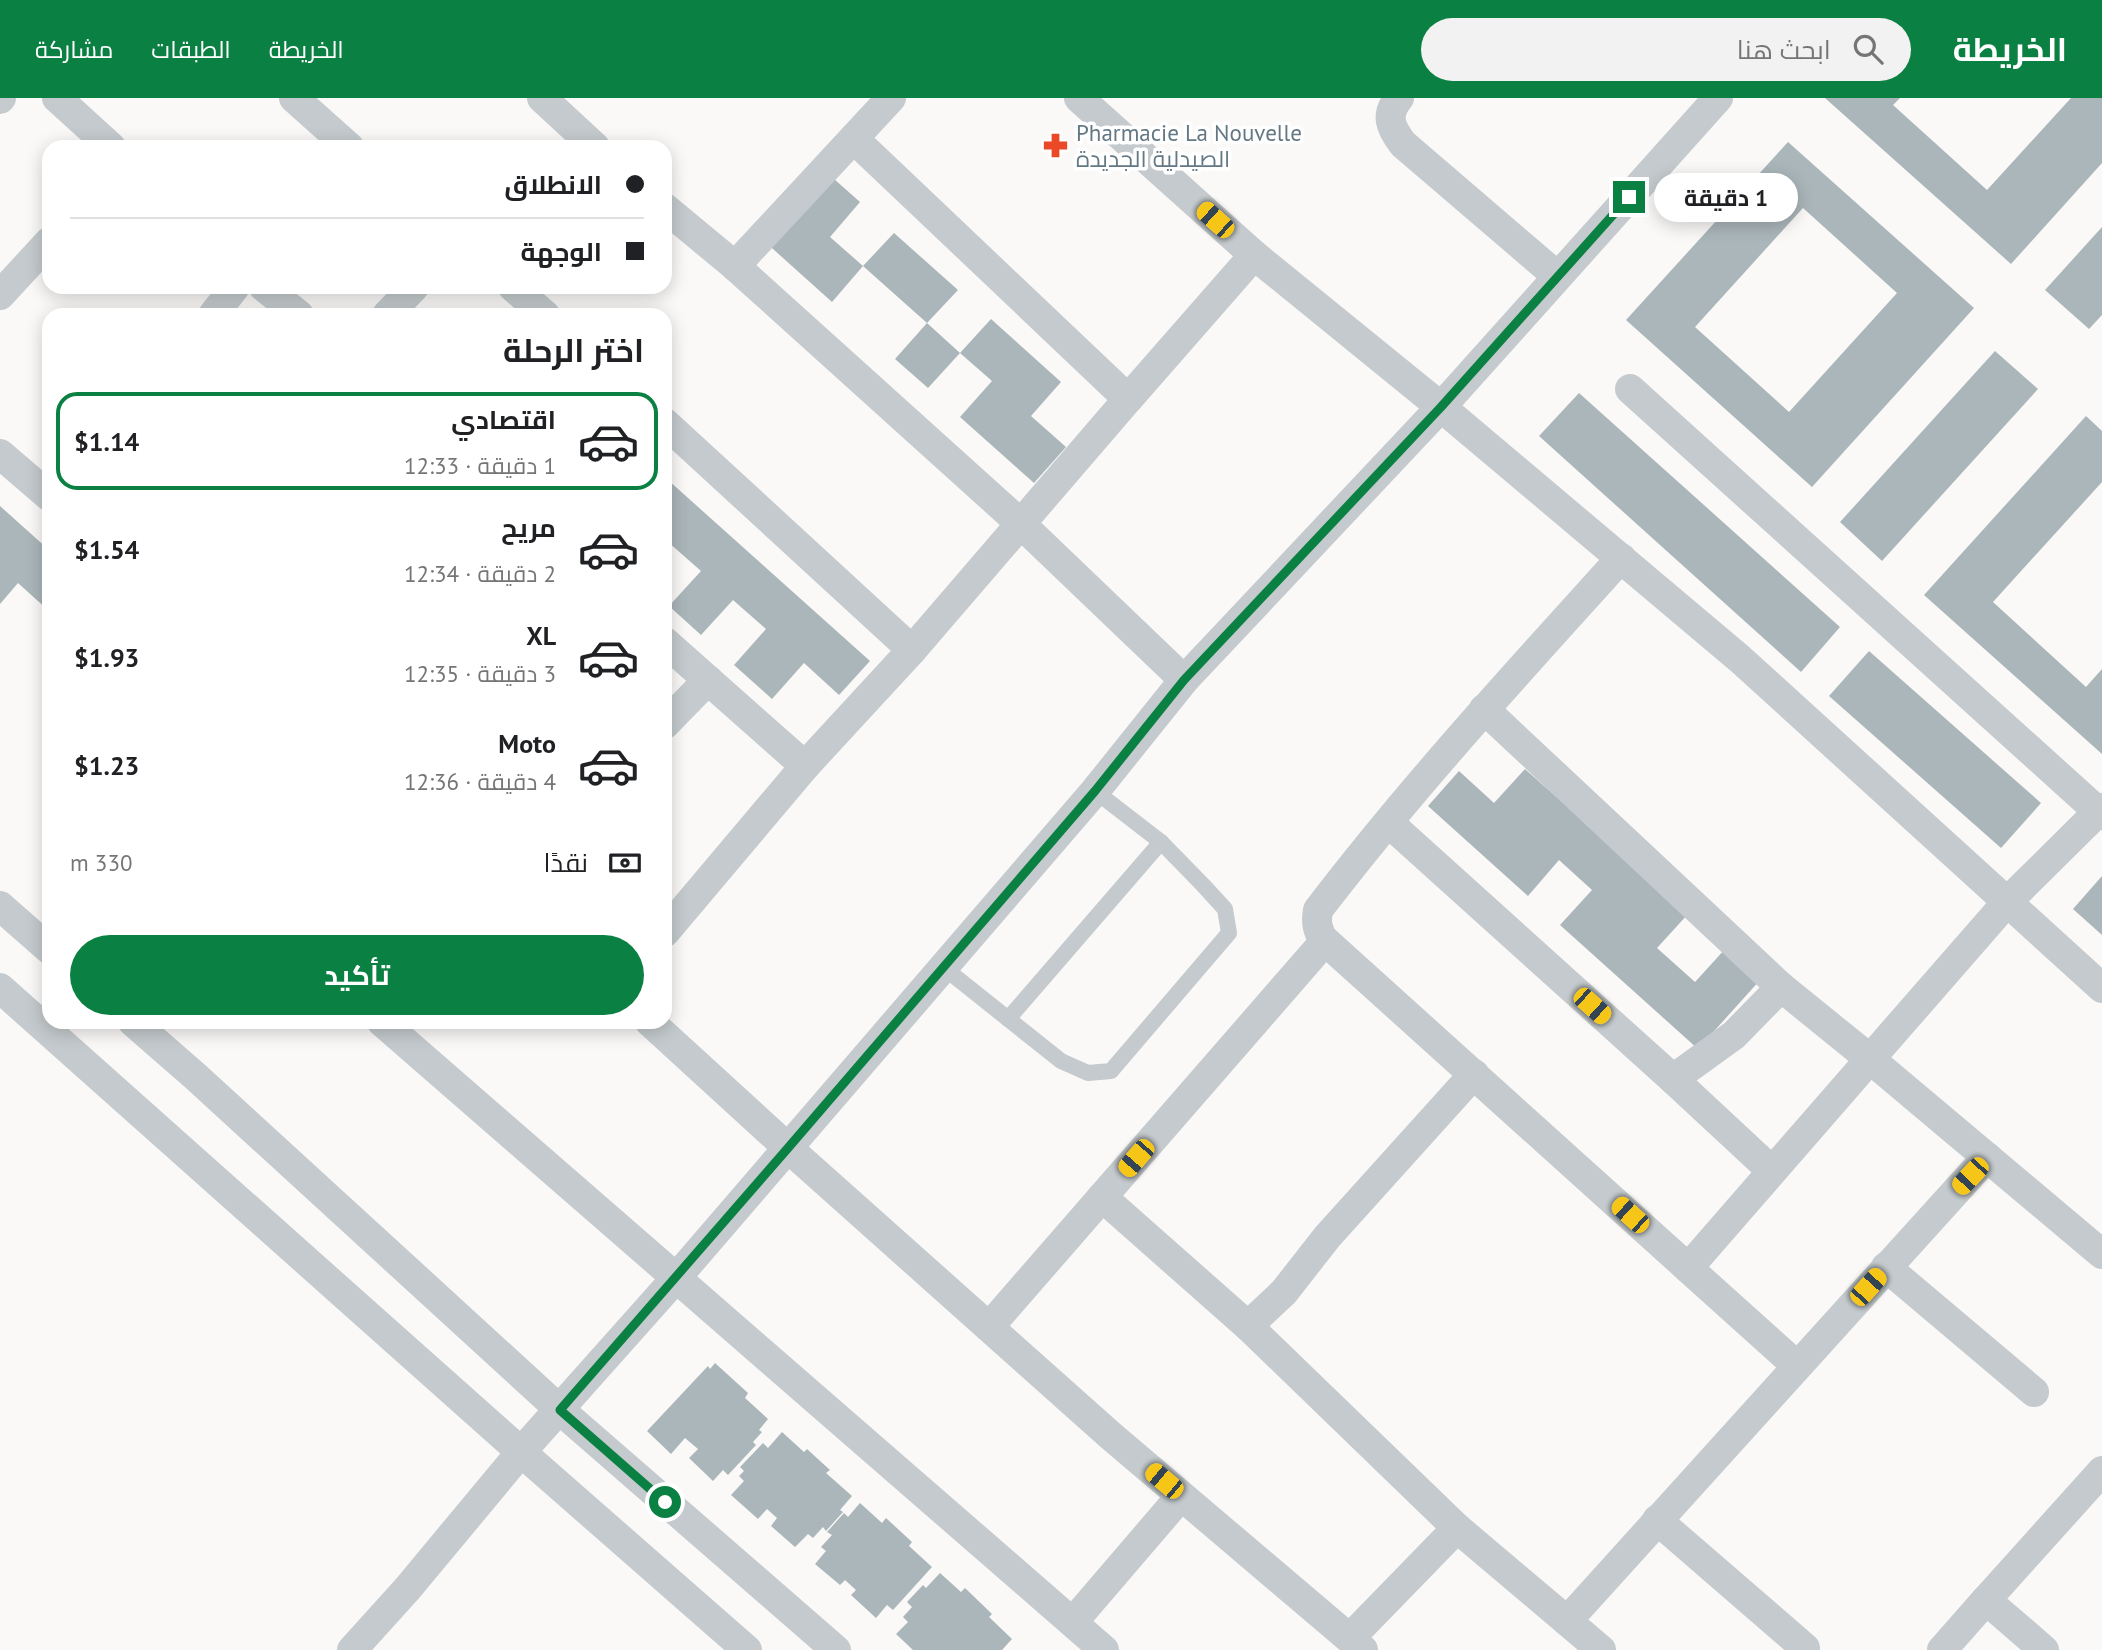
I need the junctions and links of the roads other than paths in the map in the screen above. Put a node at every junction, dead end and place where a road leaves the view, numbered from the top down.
1 (57, 98) edge
2 (294, 98) edge
3 (891, 98) edge
4 (1079, 98) edge
5 (1399, 98) edge
6 (1718, 98) edge
7 (551, 101) edge
8 (853, 139) junction
9 (103, 140) edge
10 (341, 140) edge
11 (588, 140) edge
12 (672, 214) edge
13 (42, 250) edge
14 (1254, 255) junction
15 (735, 266) junction
16 (1557, 276) junction
17 (273, 294) edge
18 (407, 294) edge
19 (525, 294) edge
20 (0, 295) edge
21 (290, 308) edge
22 (394, 308) edge
23 (538, 308) edge
24 (1630, 389) dead end
25 (1128, 399) junction
26 (1441, 407) junction
27 (672, 429) edge
28 (0, 454) edge
29 (42, 490) edge
30 (1020, 523) junction
31 (1621, 558) junction
32 (672, 648) edge
33 (912, 650) junction
34 (708, 680) junction
35 (1184, 680) junction
36 (1484, 709) junction
37 (672, 717) edge
38 (804, 765) junction
39 (1095, 791) junction
40 (2101, 812) edge
41 (1388, 823) junction
42 (1161, 842) junction
43 (2007, 902) junction
44 (0, 906) edge
45 (672, 924) edge
46 (1325, 941) junction
47 (42, 943) edge
48 (943, 967) junction
49 (1781, 987) junction
50 (2102, 988) edge
51 (0, 989) edge
52 (1008, 1019) junction
53 (42, 1026) edge
54 (45, 1029) edge
55 (141, 1029) edge
56 (390, 1029) edge
57 (658, 1029) edge
58 (1870, 1059) junction
59 (1474, 1074) junction
60 (1674, 1079) junction
61 (788, 1148) junction
62 (1987, 1157) junction
63 (1772, 1171) junction
64 (1102, 1197) junction
65 (2102, 1254) edge
66 (1886, 1267) junction
67 (1688, 1268) junction
68 (676, 1278) junction
69 (1248, 1326) junction
70 (989, 1327) junction
71 (1797, 1366) junction
72 (2035, 1392) dead end
73 (560, 1410) junction
74 (521, 1452) junction
75 (2102, 1471) edge
76 (1181, 1496) junction
77 (1657, 1520) junction
78 (1457, 1528) junction
79 (1986, 1600) junction
80 (1567, 1621) junction
81 (1073, 1622) junction
82 (1357, 1644) edge
83 (1805, 1648) edge
84 (352, 1650) edge
85 (747, 1650) edge
86 (835, 1650) edge
87 (1104, 1650) edge
88 (1601, 1650) edge
89 (1942, 1650) edge
90 (2044, 1650) edge

1 - 9 street
2 - 10 street
3 - 8 street
4 - 14 street
5 - 16 street
6 - 16 street
7 - 11 street
8 - 15 street
8 - 25 street
12 - 15 street
13 - 20 street
14 - 25 street
14 - 26 street
15 - 30 street
16 - 26 street
17 - 21 street
18 - 22 street
19 - 23 street
24 - 40 street
25 - 30 street
26 - 31 street
26 - 35 street
27 - 33 street
28 - 29 street
30 - 33 street
30 - 35 street
31 - 36 street
31 - 43 street
32 - 34 street
33 - 38 street
34 - 37 street
34 - 38 street
35 - 39 street
36 - 41 street
36 - 49 street
38 - 45 street
39 - 42 lane
39 - 48 street
40 - 43 street
41 - 46 street
41 - 60 street
42 - 52 lane
42 - 52 lane
43 - 50 street
43 - 58 street
44 - 47 street
46 - 59 street
46 - 64 street
48 - 52 lane
48 - 61 street
49 - 58 street
49 - 60 street
51 - 53 street
54 - 74 street
55 - 73 street
56 - 68 street
57 - 61 street
58 - 62 street
58 - 63 street
59 - 67 street
59 - 69 street
60 - 63 street
61 - 68 street
61 - 70 street
62 - 65 street
62 - 66 street
63 - 67 street
64 - 69 street
64 - 70 street
66 - 71 street
66 - 72 street
67 - 71 street
68 - 73 street
68 - 81 street
69 - 78 street
70 - 76 street
71 - 77 street
73 - 74 street
73 - 86 street
74 - 84 street
74 - 85 street
75 - 79 street
76 - 81 street
76 - 82 street
77 - 80 street
77 - 83 street
78 - 80 street
78 - 82 street
79 - 89 street
79 - 90 street
80 - 88 street
81 - 87 street

